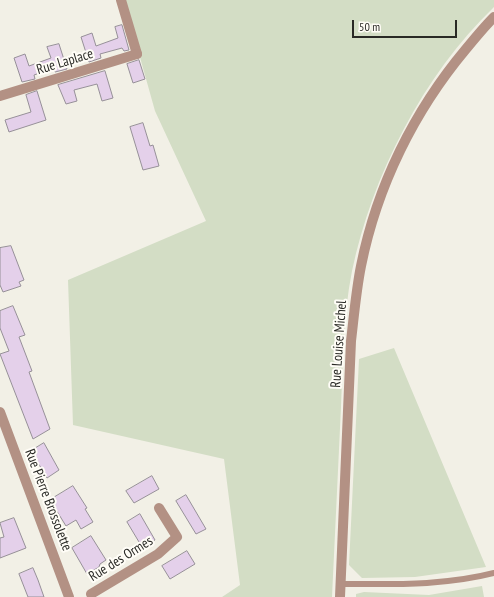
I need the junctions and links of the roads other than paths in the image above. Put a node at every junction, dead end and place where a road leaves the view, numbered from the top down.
1 (121, 0) edge
2 (494, 17) edge
3 (0, 96) edge
4 (0, 412) edge
5 (159, 508) dead end
6 (494, 573) edge
7 (341, 584) junction
8 (89, 596) edge
9 (69, 597) edge
10 (340, 597) edge

1 - 3 street, Rue Laplace
2 - 7 street, Rue Louise Michel
4 - 9 street, Rue Pierre Brossolette
5 - 8 street, Rue des Ormes
6 - 7 lane
7 - 10 street, Rue Louise Michel

